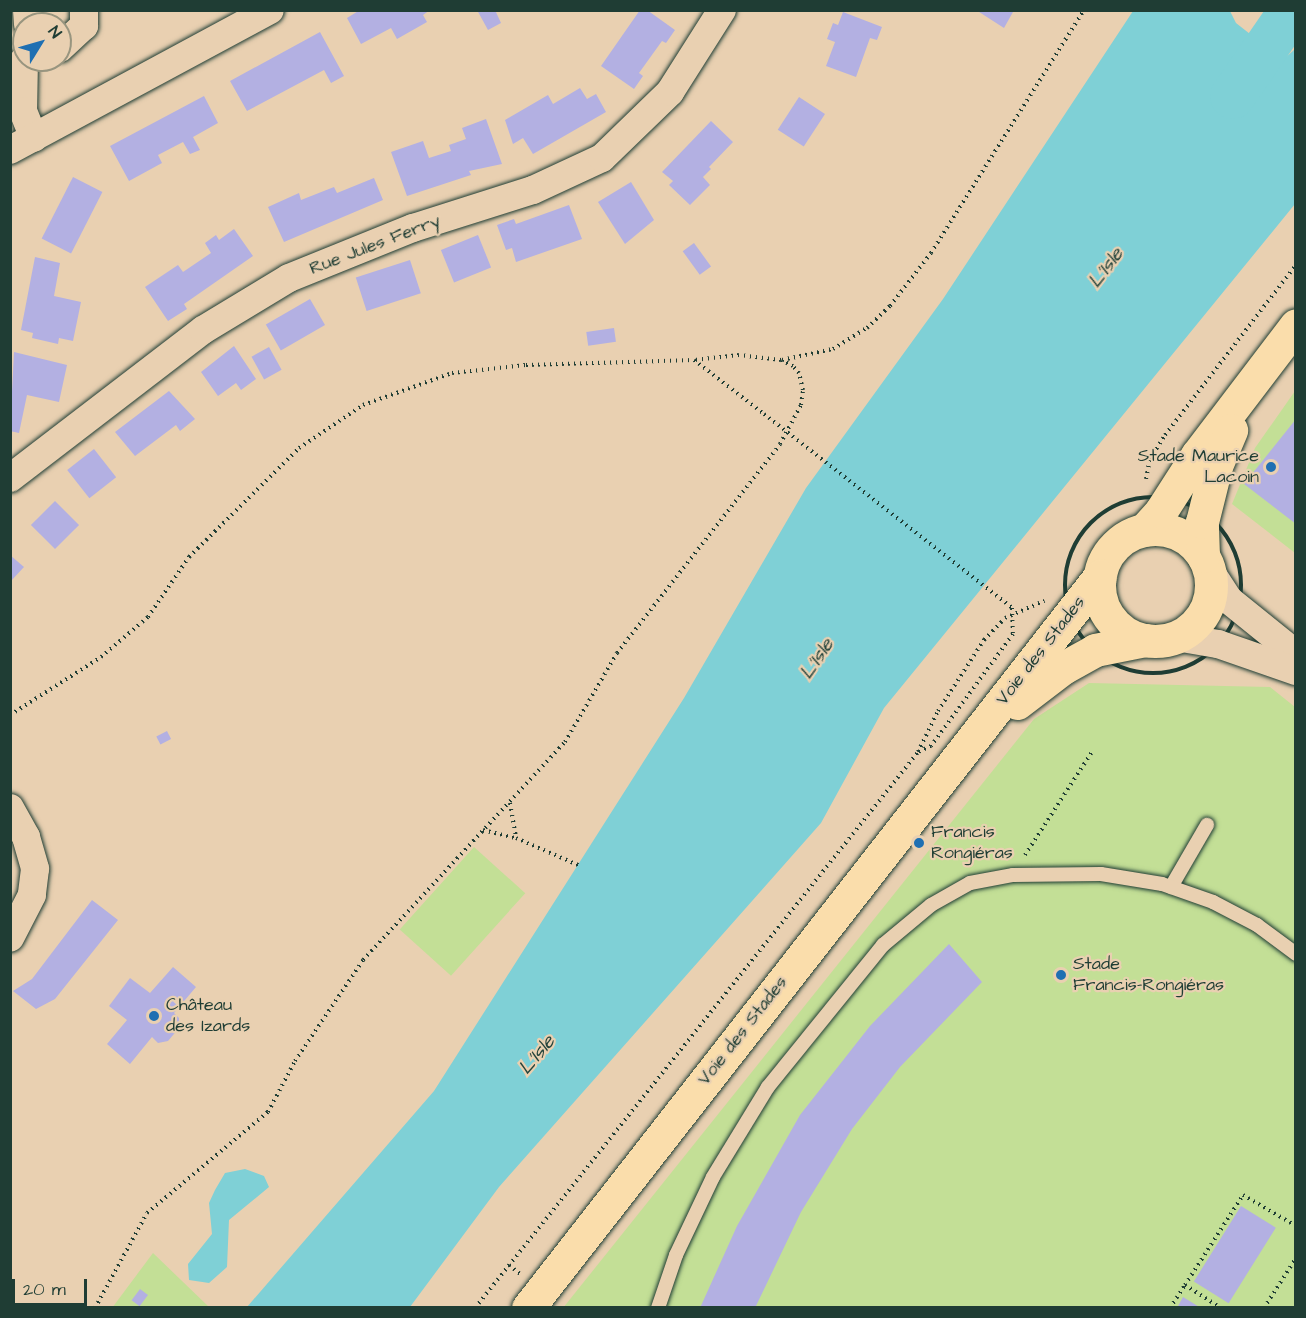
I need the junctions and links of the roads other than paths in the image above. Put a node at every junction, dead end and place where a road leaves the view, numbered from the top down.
1 (84, 10) edge
2 (270, 10) edge
3 (723, 10) edge
4 (72, 37) edge
5 (24, 72) edge
6 (22, 144) edge
7 (1296, 325) edge
8 (1252, 381) junction
9 (10, 478) edge
10 (1144, 530) junction
11 (1206, 562) junction
12 (1100, 576) junction
13 (1161, 639) junction
14 (1296, 654) edge
15 (1296, 671) edge
16 (960, 755) junction
17 (10, 808) edge
18 (1207, 825) dead end
19 (1171, 887) junction
20 (10, 938) edge
21 (1296, 954) edge
22 (528, 1308) edge
23 (658, 1308) edge

1 - 4 street
2 - 6 street
3 - 9 street, Rue Jules Ferry
5 - 6 street
7 - 8 main road
8 - 10 main road
8 - 11 main road
10 - 11 main road
10 - 12 main road
11 - 13 main road
11 - 14 street
12 - 13 main road
12 - 16 main road, Voie des Stades
13 - 15 street
13 - 16 main road, Voie des Stades
16 - 22 main road, Voie des Stades
17 - 20 street
18 - 19 lane
19 - 21 lane
19 - 23 lane

